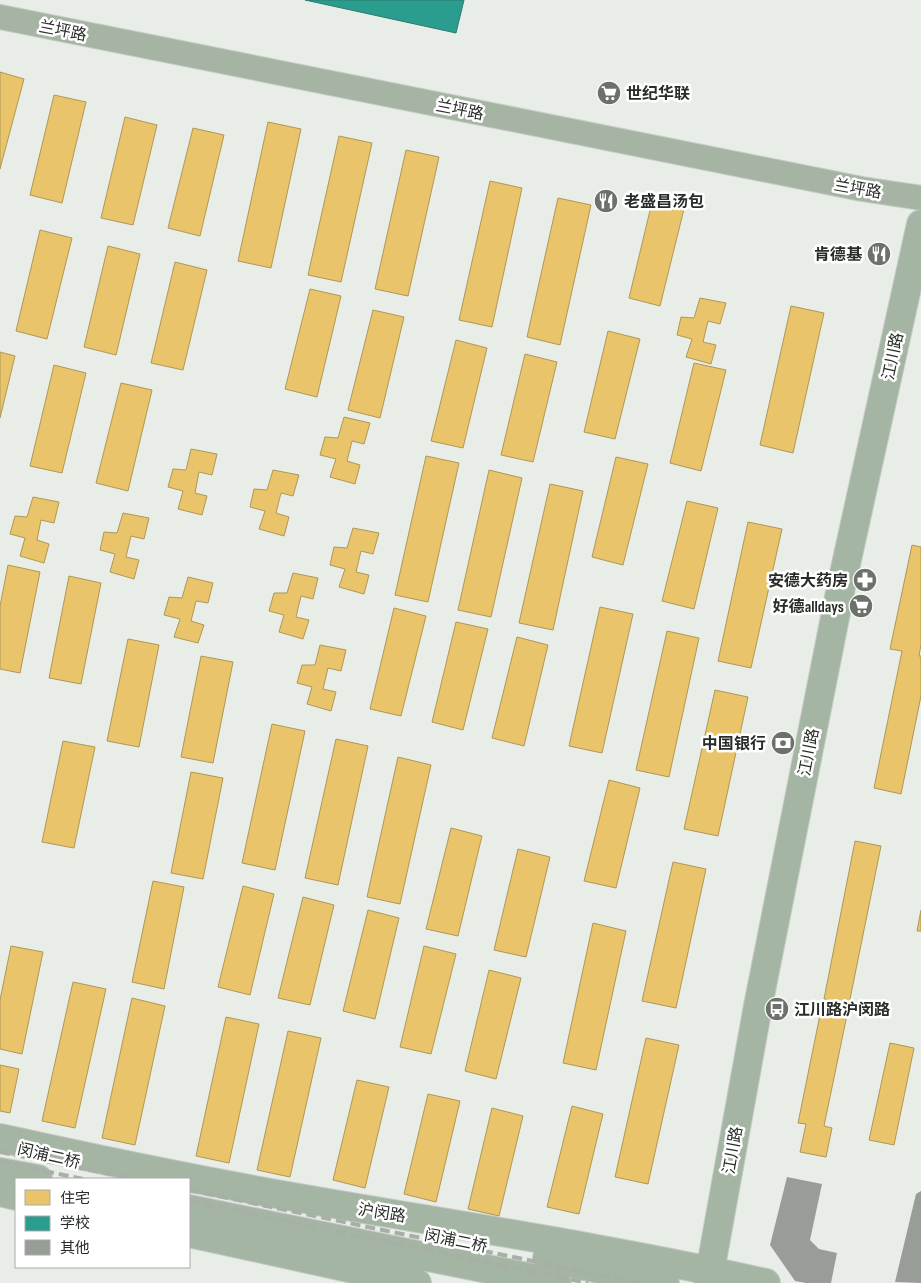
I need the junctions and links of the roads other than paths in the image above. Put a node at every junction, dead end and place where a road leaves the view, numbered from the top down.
1 (0, 17) edge
2 (921, 198) edge
3 (921, 224) edge
4 (0, 1138) edge
5 (0, 1144) edge
6 (0, 1172) edge
7 (33, 1178) edge
8 (152, 1178) edge
9 (190, 1186) edge
10 (0, 1192) edge
11 (15, 1196) edge
12 (190, 1209) edge
13 (190, 1233) edge
14 (709, 1277) edge
15 (417, 1283) edge
16 (557, 1283) edge
17 (665, 1283) edge
18 (766, 1283) edge

1 - 2 street, 兰坪路
3 - 14 main road, 江川路
4 - 14 main road, 沪闵路
5 - 8 main road, 闵浦二桥
6 - 7 main road, 闵浦二桥
9 - 17 main road, 闵浦二桥
10 - 11 main road
12 - 16 main road, 闵浦二桥
13 - 15 main road
14 - 18 main road, 沪闵路

